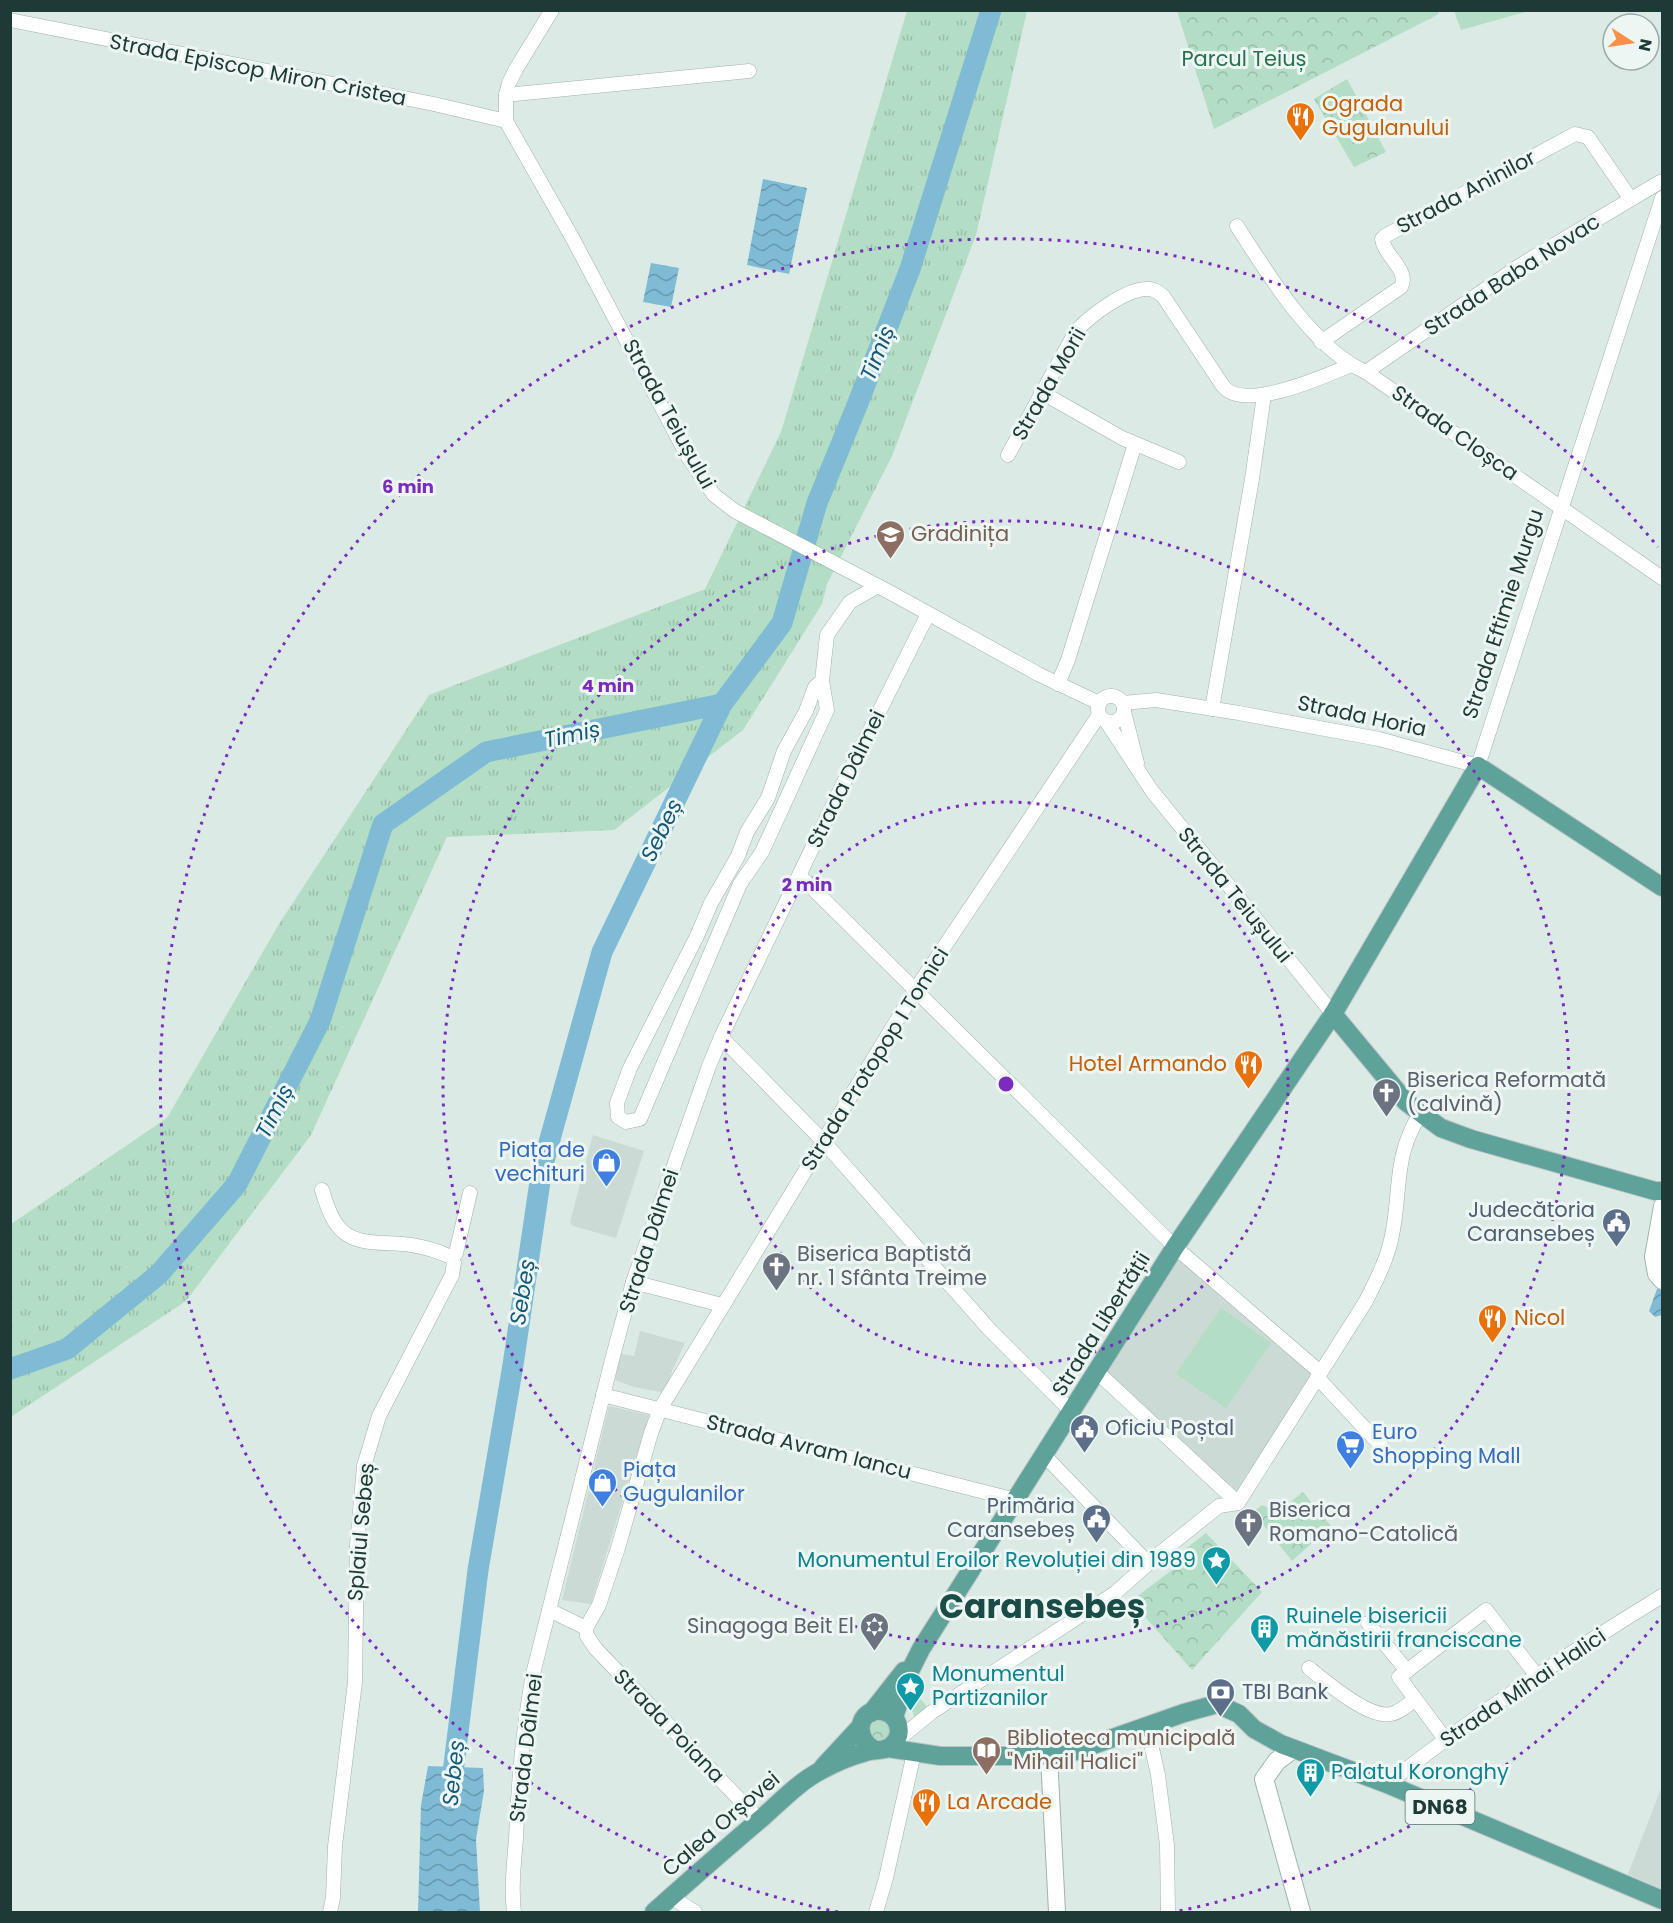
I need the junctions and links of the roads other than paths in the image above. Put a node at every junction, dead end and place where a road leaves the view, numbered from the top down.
1 (552, 10) edge
2 (10, 20) edge
3 (749, 71) dead end
4 (506, 95) junction
5 (506, 121) junction
6 (1662, 184) edge
7 (1630, 198) junction
8 (1662, 200) edge
9 (1237, 226) dead end
10 (1321, 342) junction
11 (1351, 365) junction
12 (1366, 372) junction
13 (1041, 392) junction
14 (1264, 395) junction
15 (1135, 444) junction
16 (1008, 455) dead end
17 (1179, 462) dead end
18 (1561, 507) junction
19 (1662, 578) edge
20 (878, 586) junction
21 (928, 614) junction
22 (822, 681) junction
23 (1058, 684) junction
24 (1124, 708) junction
25 (1212, 709) junction
26 (1101, 713) junction
27 (1478, 766) junction
28 (1140, 773) junction
29 (800, 876) junction
30 (1662, 887) edge
31 (916, 989) junction
32 (1333, 1014) junction
33 (721, 1037) junction
34 (1420, 1114) junction
35 (824, 1141) junction
36 (322, 1190) dead end
37 (1662, 1191) edge
38 (470, 1193) dead end
39 (1662, 1206) edge
40 (1175, 1247) junction
41 (452, 1259) junction
42 (1659, 1278) edge
43 (633, 1282) junction
44 (722, 1305) junction
45 (1096, 1371) junction
46 (1319, 1375) junction
47 (603, 1395) junction
48 (660, 1409) junction
49 (1071, 1411) junction
50 (1384, 1449) dead end
51 (1044, 1455) junction
52 (1016, 1500) junction
53 (1238, 1503) junction
54 (1148, 1563) junction
55 (1662, 1596) edge
56 (549, 1610) junction
57 (1368, 1623) dead end
58 (586, 1628) junction
59 (914, 1661) junction
60 (1310, 1668) dead end
61 (1403, 1674) junction
62 (1537, 1676) junction
63 (1415, 1699) junction
64 (866, 1720) junction
65 (1147, 1726) junction
66 (899, 1727) junction
67 (1445, 1739) junction
68 (882, 1749) junction
69 (1293, 1749) junction
70 (920, 1754) junction
71 (1049, 1756) junction
72 (820, 1771) junction
73 (1387, 1784) junction
74 (759, 1820) junction
75 (671, 1897) junction
76 (1662, 1900) edge
77 (330, 1912) edge
78 (514, 1912) edge
79 (654, 1912) edge
80 (695, 1912) edge
81 (876, 1912) edge
82 (1057, 1912) edge
83 (1168, 1912) edge
84 (1301, 1912) edge

1 - 4 street, Strada Teiușului
2 - 5 street, Strada Episcop Miron Cristea
3 - 4 street
4 - 5 street, Strada Teiușului
5 - 20 street, Strada Teiușului
6 - 7 street, Strada Baba Novac
7 - 10 street, Strada Aninilor
7 - 12 street, Strada Baba Novac
8 - 18 street, Strada Eftimie Murgu
9 - 10 street
10 - 11 street
11 - 12 street
11 - 14 street, Strada Morii
12 - 18 street, Strada Cloșca
13 - 14 street, Strada Morii
13 - 15 street
13 - 16 street, Strada Morii
14 - 25 street
15 - 17 street
15 - 23 street
18 - 19 street, Strada Cloșca
18 - 27 street, Strada Eftimie Murgu
20 - 21 street, Strada Teiușului
20 - 22 street
21 - 23 street, Strada Teiușului
21 - 29 street, Strada Dâlmei
22 - 22 street
23 - 26 street, Strada Teiușului
24 - 25 street, Strada Horia
24 - 26 street
24 - 26 street, Strada Horia
24 - 28 street, Strada Teiușului
25 - 27 street, Strada Horia
26 - 28 street, Strada Teiușului
26 - 31 street, Strada Protopop I Tomici
27 - 30 main road, Strada Horia
27 - 32 main road, Strada Eftimie Murgu
28 - 32 street, Strada Teiușului
29 - 31 street
29 - 33 street, Strada Dâlmei
31 - 35 street, Strada Protopop I Tomici
31 - 40 street
32 - 34 main road
32 - 40 main road, Strada Libertății
33 - 35 street
33 - 43 street, Strada Dâlmei
34 - 37 main road
34 - 46 street
35 - 44 street, Strada Protopop I Tomici
35 - 49 street
36 - 41 street
38 - 41 street, Splaiul Sebeș
39 - 42 street
40 - 45 main road, Strada Libertății
40 - 46 street
41 - 77 street, Splaiul Sebeș
43 - 44 street
43 - 47 street, Strada Dâlmei
44 - 48 street, Strada Protopop I Tomici
45 - 49 main road, Strada Libertății
45 - 53 street
46 - 50 street
46 - 53 street
47 - 48 street, Strada Avram Iancu
47 - 56 street, Strada Dâlmei
48 - 52 street, Strada Avram Iancu
48 - 58 street, Strada Protopop I Tomici
49 - 51 main road, Strada Libertății
51 - 52 main road, Strada Libertății
51 - 54 street
52 - 59 main road, Strada Libertății
53 - 54 street
54 - 66 street
55 - 62 street, Strada Mihai Halici
56 - 58 street
56 - 78 street, Strada Dâlmei
57 - 61 street
58 - 74 street, Strada Poiana
59 - 64 main road, Strada Libertății
59 - 66 main road, Strada Libertății
60 - 63 street
61 - 62 street
61 - 63 street
62 - 67 street, Strada Mihai Halici
63 - 67 street
64 - 66 main road
64 - 68 main road
64 - 72 main road, Calea Orșovei
65 - 69 main road, DN68
65 - 71 main road, DN68
65 - 83 street
66 - 68 main road
66 - 70 main road
67 - 73 street, Strada Mihai Halici
68 - 70 main road, DN68
68 - 72 main road, Calea Orșovei
69 - 73 main road, DN68
69 - 84 main road
70 - 71 main road, DN68
70 - 81 street
71 - 82 street
72 - 74 main road, Calea Orșovei
73 - 76 main road, DN68
74 - 75 main road, Calea Orșovei
75 - 79 main road, Calea Orșovei
75 - 80 street

